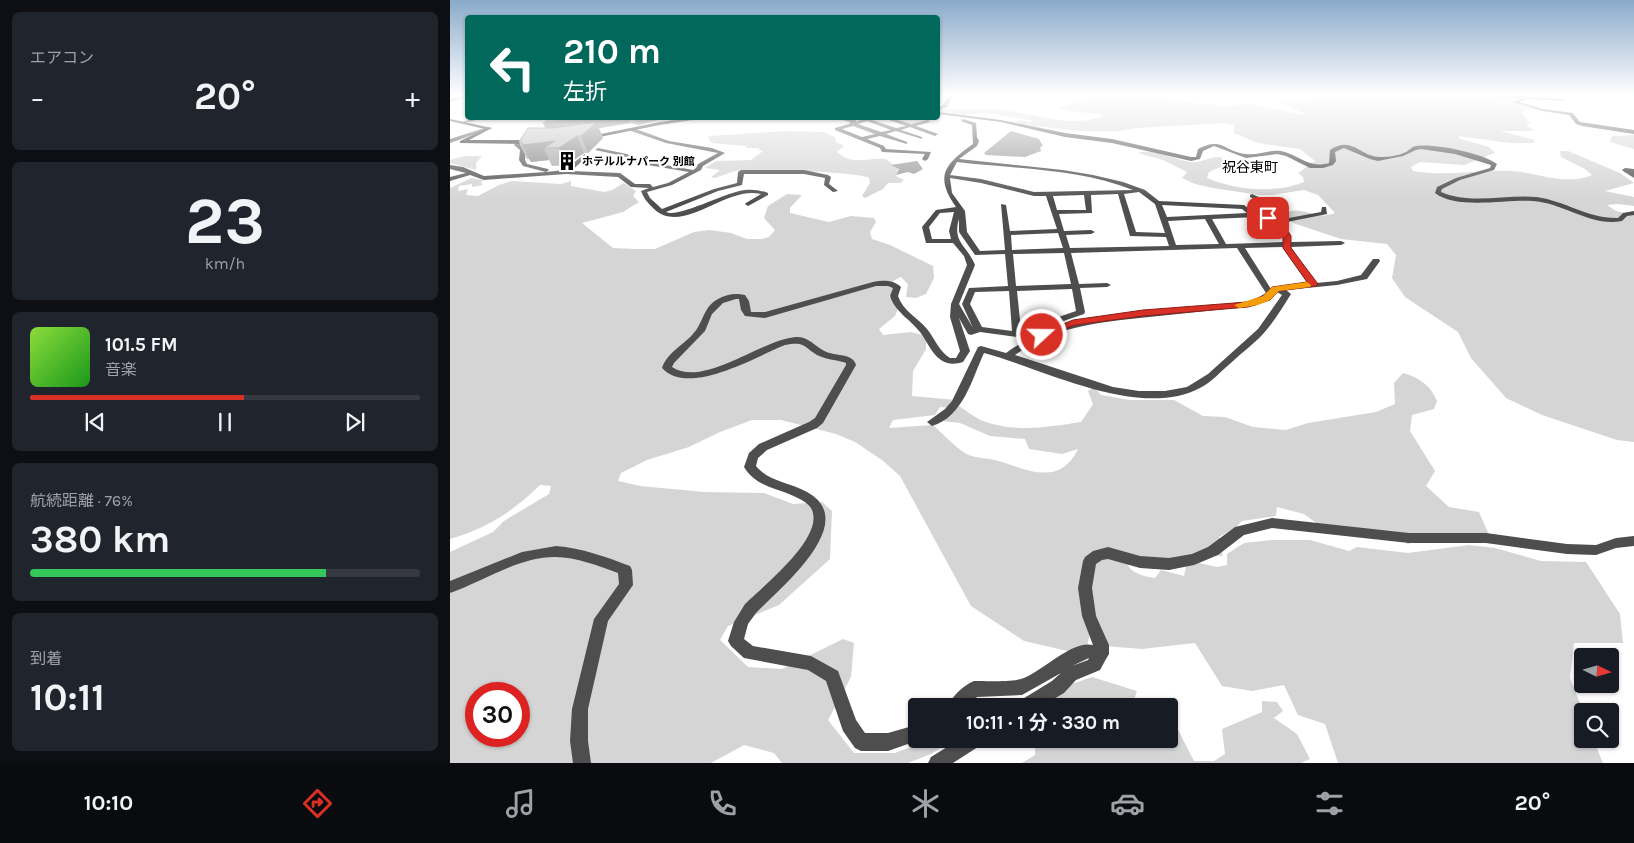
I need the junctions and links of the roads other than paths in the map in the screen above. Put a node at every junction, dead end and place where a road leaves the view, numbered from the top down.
1 (481, 131) edge
2 (484, 131) edge
3 (629, 131) edge
4 (634, 131) edge
5 (841, 131) edge
6 (871, 131) edge
7 (893, 131) edge
8 (897, 131) edge
9 (926, 131) edge
10 (974, 131) edge
11 (1045, 131) edge
12 (880, 134) junction
13 (935, 134) dead end
14 (579, 138) edge
15 (920, 138) dead end
16 (862, 139) junction
17 (450, 140) edge
18 (463, 142) junction
19 (519, 142) junction
20 (541, 142) edge
21 (905, 143) dead end
22 (450, 146) edge
23 (598, 150) dead end
24 (585, 156) dead end
25 (925, 159) dead end
26 (955, 160) junction
27 (700, 165) junction
28 (450, 168) edge
29 (690, 170) junction
30 (1634, 171) edge
31 (552, 172) junction
32 (566, 172) junction
33 (472, 174) junction
34 (947, 176) junction
35 (1634, 176) edge
36 (450, 179) edge
37 (835, 191) dead end
38 (1087, 192) junction
39 (1120, 192) junction
40 (1142, 192) junction
41 (1049, 194) junction
42 (1252, 196) dead end
43 (1158, 203) junction
44 (748, 204) dead end
45 (1003, 205) dead end
46 (1324, 208) dead end
47 (958, 209) junction
48 (661, 212) junction
49 (1055, 212) junction
50 (1634, 213) edge
51 (1255, 215) junction
52 (1208, 218) junction
53 (1163, 219) junction
54 (1278, 222) junction
55 (1061, 232) junction
56 (1091, 232) dead end
57 (1007, 234) junction
58 (1168, 235) junction
59 (954, 241) junction
60 (1341, 243) dead end
61 (1286, 244) junction
62 (1222, 245) junction
63 (1239, 245) junction
64 (1173, 246) junction
65 (1067, 250) junction
66 (1009, 252) junction
67 (1376, 261) dead end
68 (1313, 284) junction
69 (1107, 285) dead end
70 (1075, 286) junction
71 (1012, 288) junction
72 (1273, 291) junction
73 (955, 304) junction
74 (975, 330) junction
75 (1018, 334) junction
76 (981, 349) junction
77 (1008, 355) junction
78 (932, 422) dead end
79 (1634, 541) edge
80 (450, 587) edge
81 (1101, 654) junction
82 (965, 698) edge
83 (1040, 698) edge
84 (908, 736) edge
85 (961, 748) edge
86 (582, 763) edge
87 (937, 763) edge

1 - 17 street
2 - 18 main road
3 - 14 main road
4 - 27 street
5 - 16 street
6 - 12 street
7 - 12 street
8 - 15 street
9 - 13 street
10 - 26 street
11 - 50 street
12 - 16 street
12 - 21 street
16 - 25 street
18 - 19 main road
18 - 22 street
19 - 20 main road
19 - 31 street
23 - 29 street
24 - 32 street
26 - 34 street
26 - 40 street
27 - 29 street
27 - 48 street
28 - 33 street
29 - 32 street
30 - 35 street
31 - 32 street
31 - 33 street
33 - 36 street
34 - 41 street
34 - 47 street
37 - 48 street
38 - 39 street
38 - 41 street
38 - 49 street
39 - 40 street
39 - 58 street
40 - 43 street
41 - 49 street
42 - 51 street
43 - 51 street
43 - 53 street
44 - 48 street
45 - 57 street
46 - 54 street
47 - 59 street
47 - 59 street
47 - 66 street
49 - 55 street
51 - 52 street
51 - 54 street
52 - 53 street
52 - 62 street
53 - 58 street
54 - 61 street
55 - 56 street
55 - 57 street
55 - 65 street
57 - 66 street
58 - 64 street
59 - 73 street
60 - 61 street
61 - 63 street
61 - 68 street
62 - 63 street
62 - 64 street
63 - 72 street
64 - 65 street
65 - 66 street
65 - 70 street
66 - 71 street
67 - 68 street
68 - 72 street
69 - 70 street
70 - 71 street
70 - 75 street
71 - 74 street
71 - 75 street
72 - 77 street
72 - 77 street
73 - 74 street
73 - 84 street
74 - 75 street
74 - 76 street
76 - 77 street
76 - 78 street
79 - 81 street
80 - 86 street
81 - 82 street
81 - 83 street
85 - 87 street

